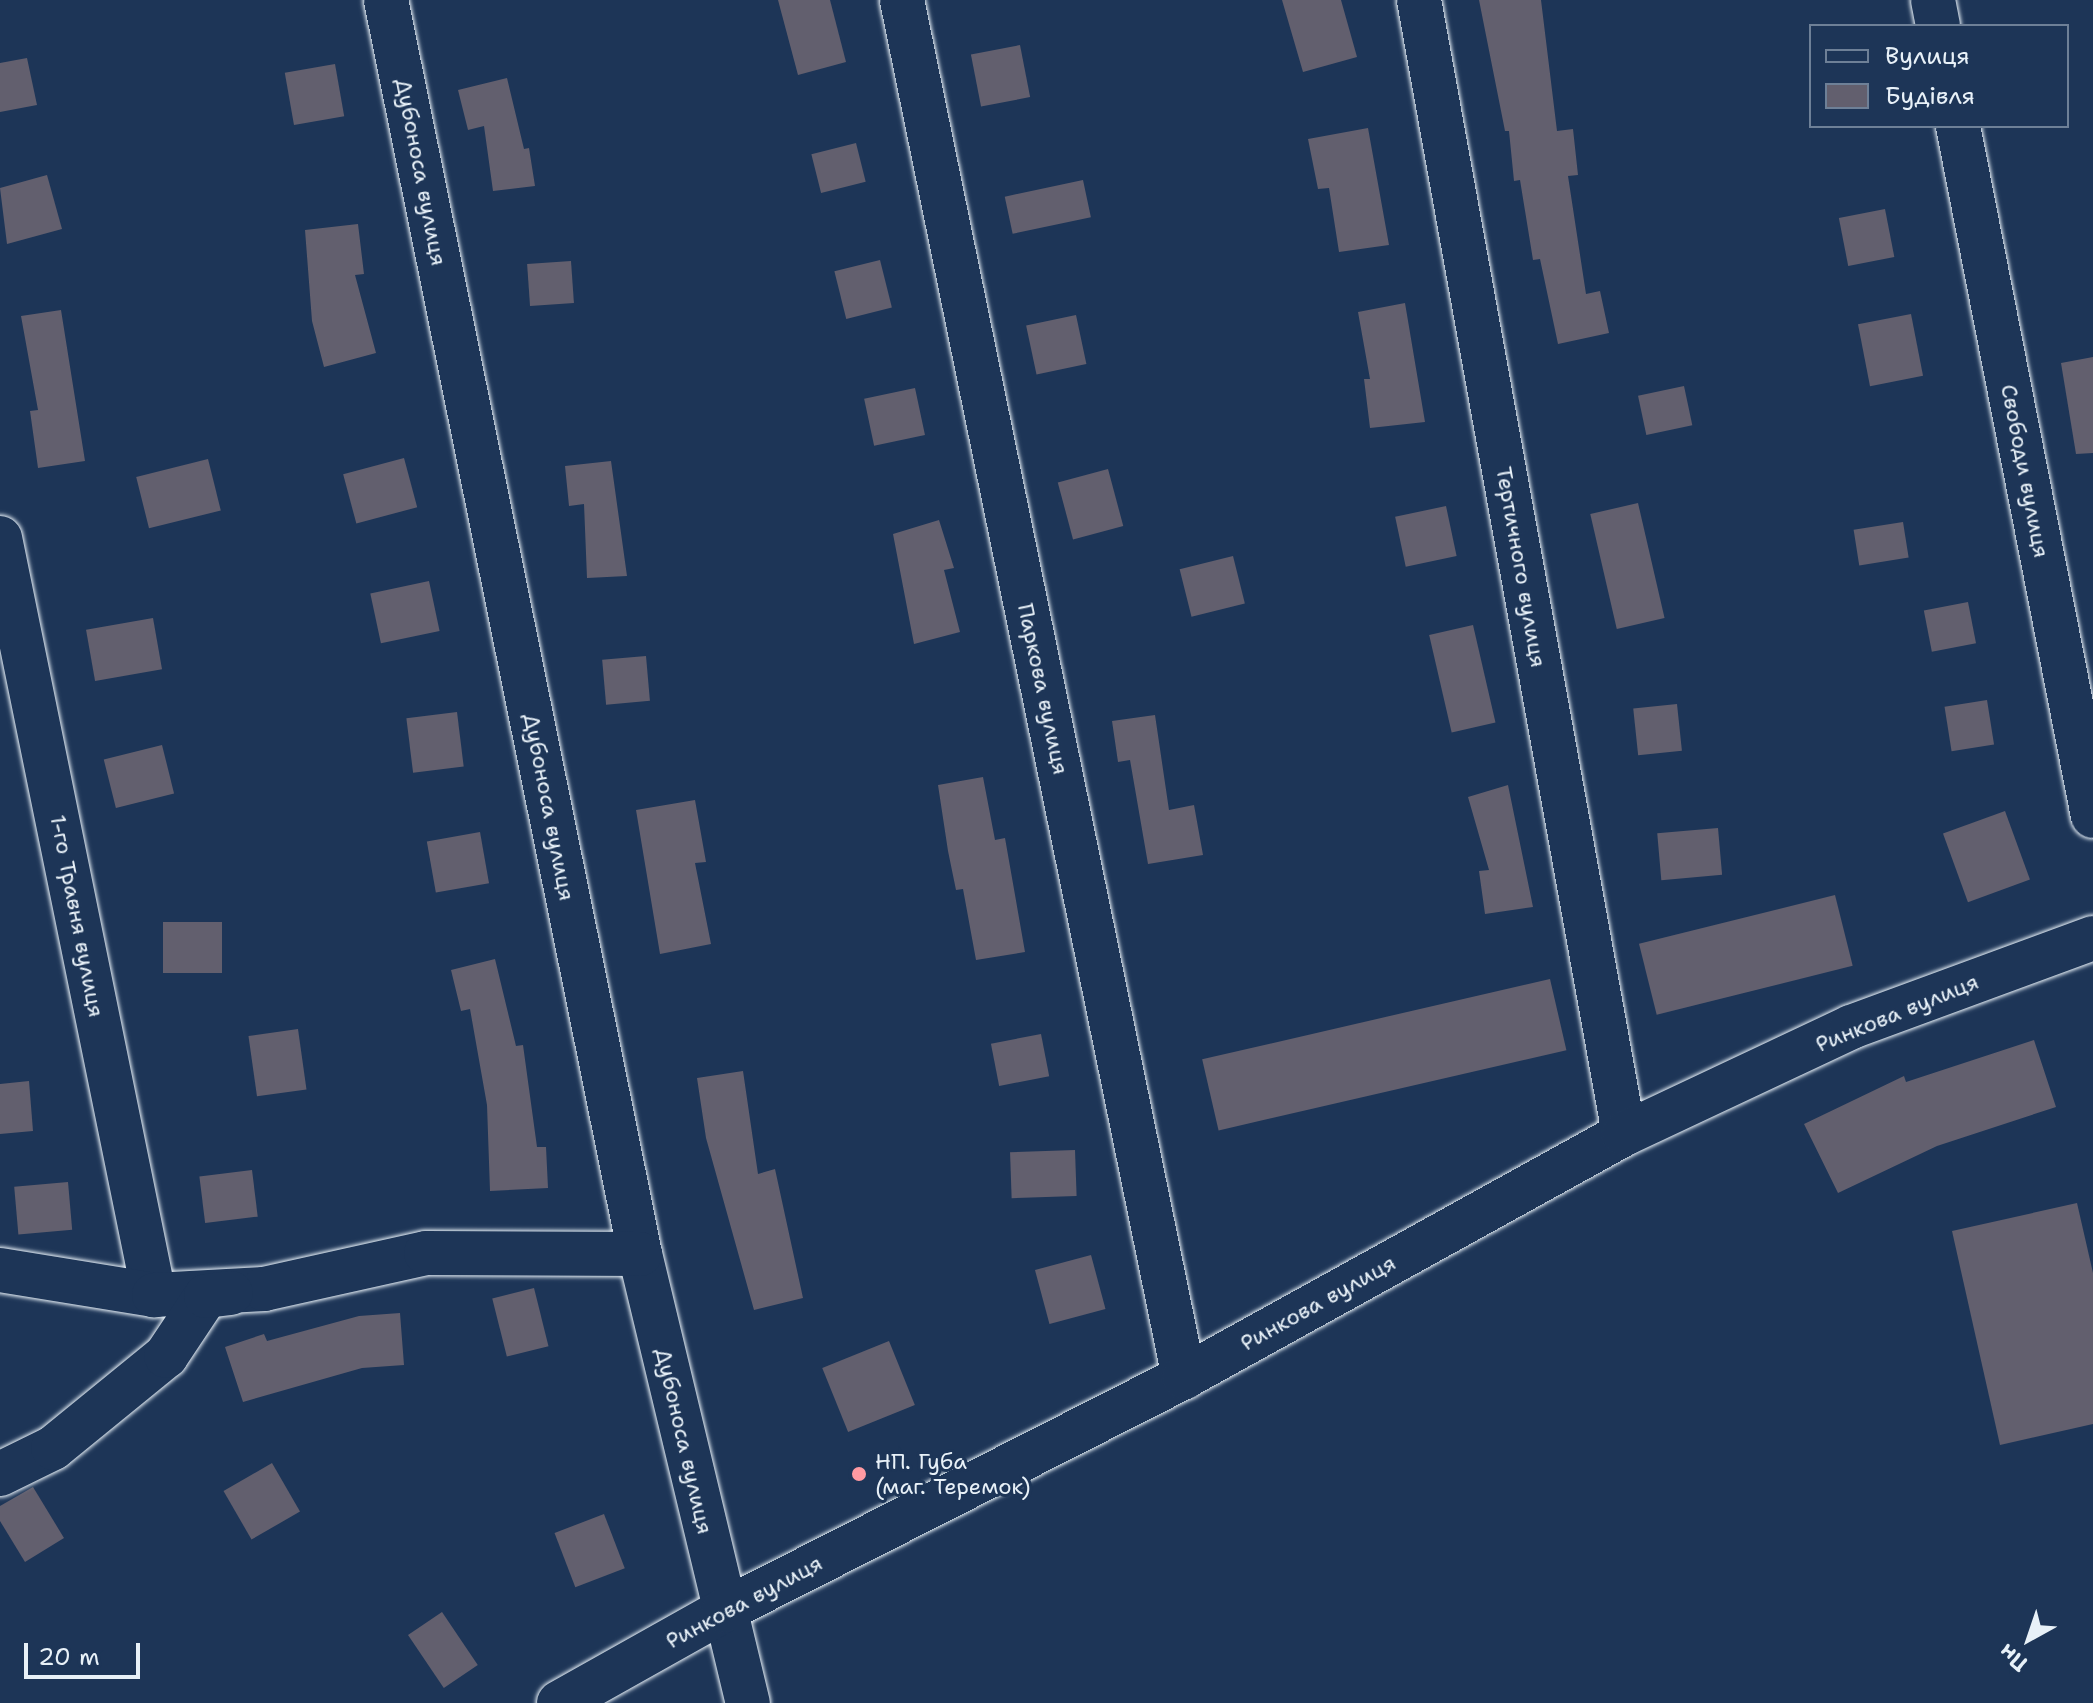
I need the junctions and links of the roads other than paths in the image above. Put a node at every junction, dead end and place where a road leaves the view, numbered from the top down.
1 (386, 0) edge
2 (902, 0) edge
3 (1419, 0) edge
4 (1933, 0) edge
5 (1938, 24) edge
6 (1958, 128) edge
7 (0, 538) edge
8 (2093, 816) edge
9 (2093, 938) edge
10 (1624, 1134) junction
11 (640, 1254) junction
12 (0, 1270) edge
13 (264, 1289) junction
14 (154, 1295) junction
15 (1184, 1377) junction
16 (0, 1474) edge
17 (723, 1611) junction
18 (559, 1703) edge
19 (748, 1703) edge

1 - 11 street, Дубоноса вулиця
2 - 15 street, Паркова вулиця
3 - 10 street, Тертичного вулиця
4 - 5 street
6 - 8 street, Свободи вулиця
7 - 14 street, 1-го Травня вулиця
9 - 10 street, Ринкова вулиця
10 - 15 street, Ринкова вулиця
11 - 13 street
11 - 17 street, Дубоноса вулиця
12 - 14 street
13 - 14 street
13 - 16 street
15 - 17 street, Ринкова вулиця
17 - 18 street, Ринкова вулиця
17 - 19 street, Дубоноса вулиця

